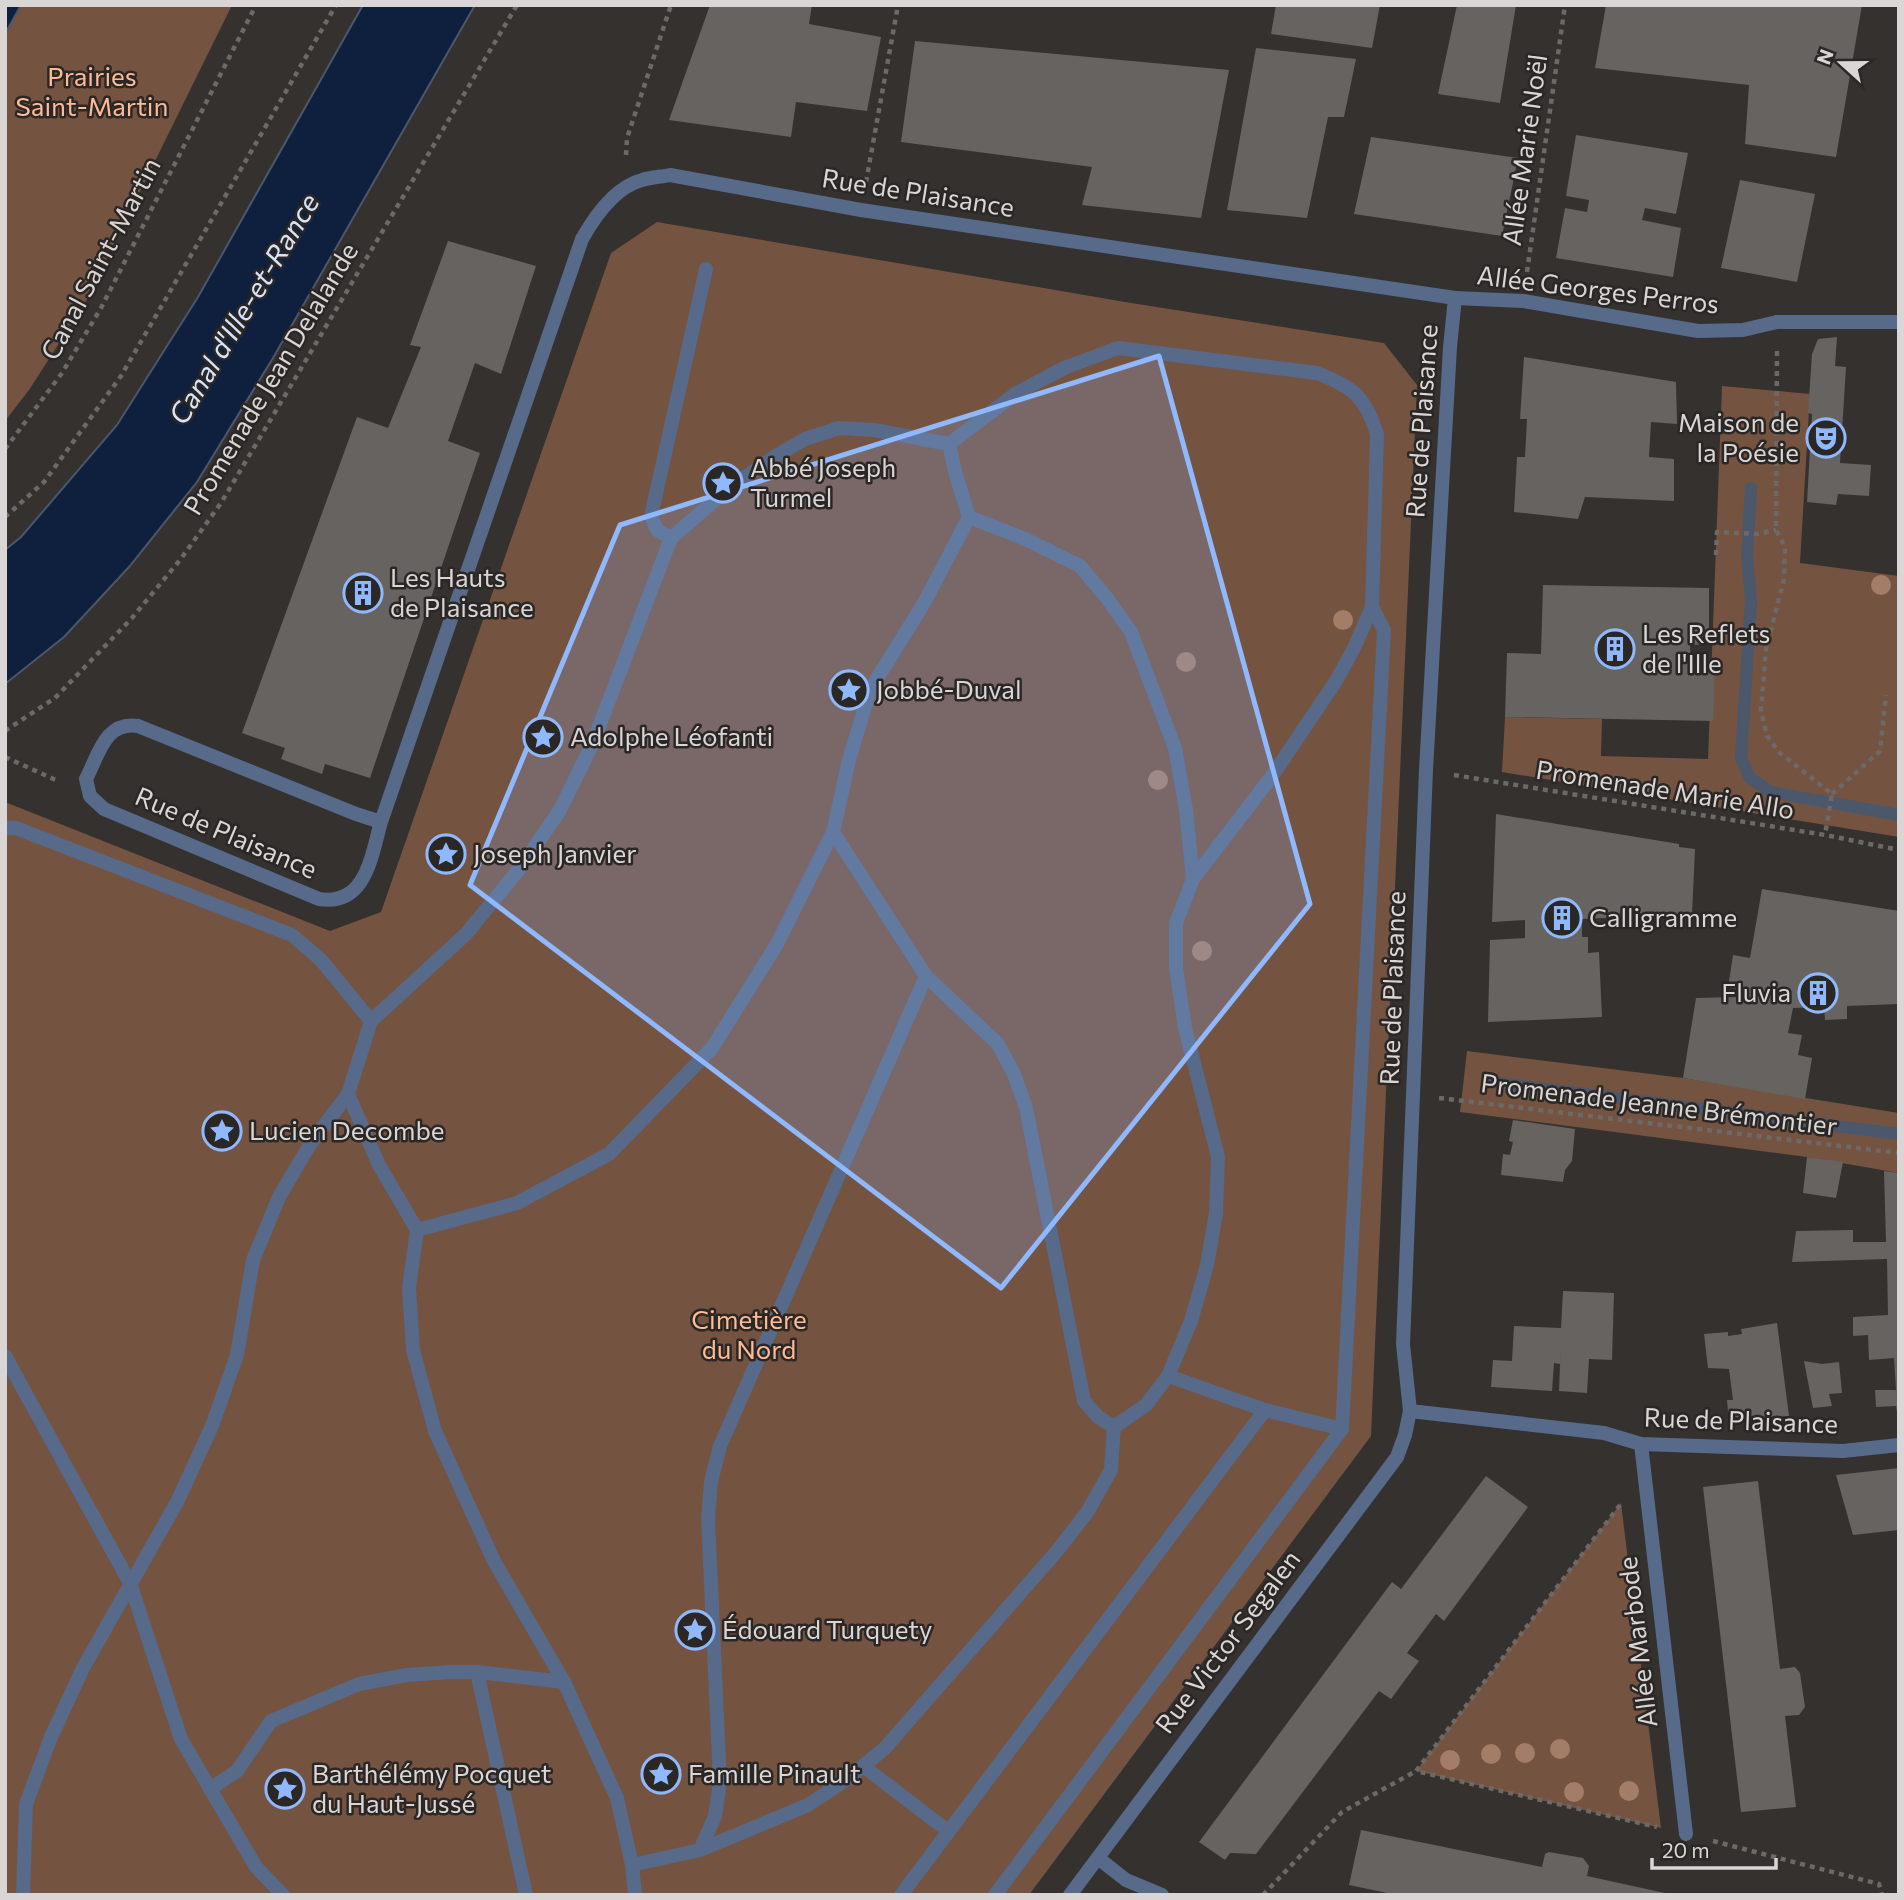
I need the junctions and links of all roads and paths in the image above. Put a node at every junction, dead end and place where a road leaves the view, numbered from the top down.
1 (256, 5) edge
2 (336, 5) edge
3 (517, 5) edge
4 (671, 5) edge
5 (898, 5) edge
6 (1565, 5) edge
7 (623, 191) junction
8 (861, 210) junction
9 (706, 269) dead end
10 (1455, 298) junction
11 (1522, 301) junction
12 (1777, 322) junction
13 (1899, 322) edge
14 (949, 444) junction
15 (5, 449) edge
16 (5, 517) edge
17 (969, 517) junction
18 (1776, 530) junction
19 (671, 538) junction
20 (1716, 555) dead end
21 (1372, 607) junction
22 (1886, 695) dead end
23 (5, 731) edge
24 (5, 757) edge
25 (1426, 770) junction
26 (90, 796) junction
27 (1831, 796) junction
28 (381, 822) junction
29 (5, 828) edge
30 (833, 832) junction
31 (1825, 835) junction
32 (1899, 850) edge
33 (1193, 879) junction
34 (926, 976) junction
35 (371, 1021) junction
36 (348, 1094) junction
37 (1414, 1095) junction
38 (1899, 1153) edge
39 (417, 1230) junction
40 (5, 1356) edge
41 (1168, 1376) junction
42 (1265, 1410) junction
43 (1410, 1411) junction
44 (1114, 1427) junction
45 (1342, 1429) junction
46 (1641, 1444) junction
47 (1899, 1445) edge
48 (1642, 1468) junction
49 (130, 1583) junction
50 (477, 1672) junction
51 (564, 1682) junction
52 (863, 1766) junction
53 (1416, 1771) junction
54 (210, 1789) junction
55 (948, 1831) junction
56 (1686, 1834) junction
57 (700, 1850) junction
58 (1098, 1858) junction
59 (632, 1865) junction
60 (23, 1895) edge
61 (283, 1895) edge
62 (526, 1895) edge
63 (635, 1895) edge
64 (901, 1895) edge
65 (995, 1895) edge
66 (1070, 1895) edge
67 (1162, 1895) edge
68 (1264, 1895) edge
69 (1882, 1895) edge

1 - 15 path, Canal Saint-Martin
2 - 16 path
3 - 23 path, Promenade Jean Delalande
4 - 7 path
5 - 8 path
6 - 11 path, Allée Marie Noël
7 - 8 street, Rue de Plaisance
7 - 28 street, Rue de Plaisance
8 - 10 street, Rue de Plaisance
9 - 19 street
10 - 11 street, Allée Georges Perros
10 - 25 street, Rue de Plaisance
11 - 12 street, Allée Georges Perros
12 - 13 street, Allée Georges Perros
12 - 18 path
14 - 17 street
14 - 19 street
14 - 21 street
17 - 30 street
17 - 33 street
18 - 20 path
18 - 27 path
19 - 35 street
21 - 33 street
21 - 45 street
22 - 27 path
24 - 26 path
25 - 31 path, Promenade Marie Allo
25 - 37 street, Rue de Plaisance
26 - 28 street
26 - 28 street, Rue de Plaisance
27 - 31 path
29 - 35 street
30 - 34 street
30 - 39 street
31 - 32 path, Promenade Marie Allo
33 - 41 street
34 - 44 street
34 - 57 street
35 - 36 street
36 - 39 street
36 - 49 street
37 - 38 path, Promenade Jeanne Brémontier
37 - 43 street, Rue de Plaisance
39 - 51 street
40 - 49 street
41 - 42 street
41 - 44 street
42 - 45 street
42 - 55 street
43 - 46 street, Rue de Plaisance
43 - 58 street, Rue Victor Segalen
44 - 52 street
45 - 65 street
46 - 47 street, Rue de Plaisance
46 - 48 street, Allée Marbode
48 - 53 path
48 - 56 street, Allée Marbode
49 - 54 street
49 - 60 street
50 - 51 street
50 - 54 street
50 - 62 street
51 - 59 street
52 - 55 street
52 - 57 street
53 - 56 path
53 - 68 path
54 - 61 street
55 - 64 street
56 - 69 path
57 - 59 street
58 - 66 street, Rue Victor Segalen
58 - 67 street
59 - 63 street

